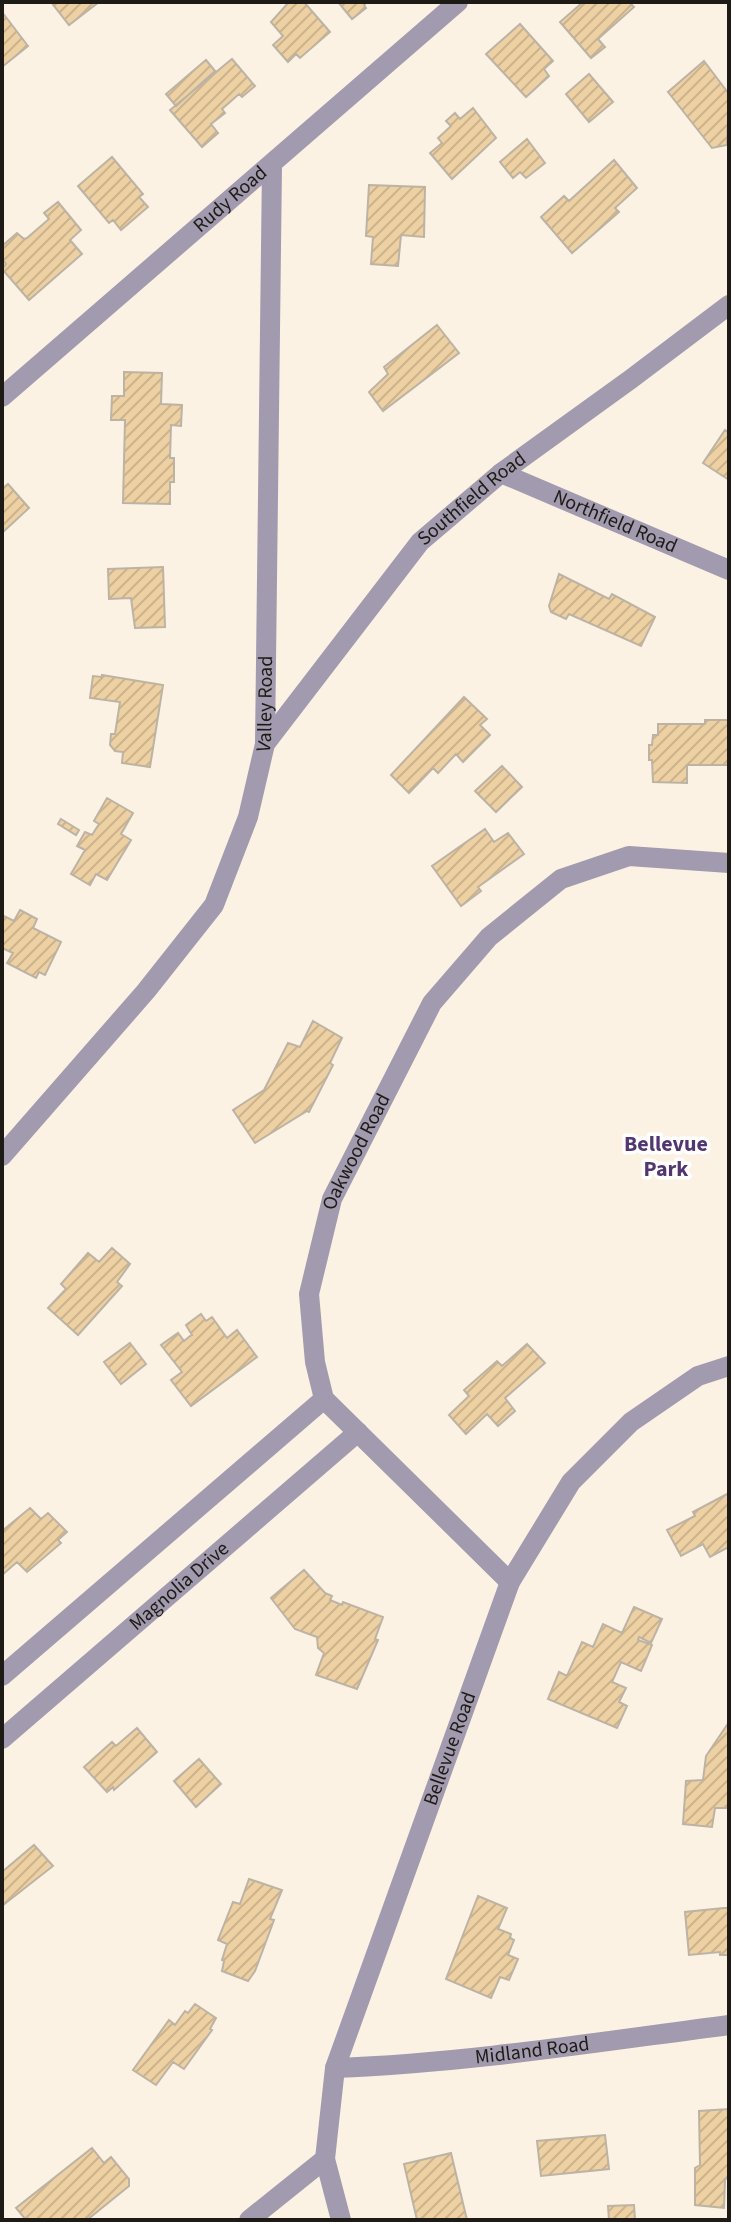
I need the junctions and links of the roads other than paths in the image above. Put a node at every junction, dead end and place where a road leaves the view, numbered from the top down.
1 (458, 2) edge
2 (272, 165) junction
3 (729, 305) edge
4 (2, 397) edge
5 (501, 473) junction
6 (729, 570) edge
7 (265, 744) junction
8 (729, 863) edge
9 (2, 1156) edge
10 (729, 1366) edge
11 (324, 1399) junction
12 (358, 1432) junction
13 (510, 1582) junction
14 (2, 1676) edge
15 (2, 1739) edge
16 (729, 2025) edge
17 (335, 2068) junction
18 (325, 2159) junction
19 (249, 2220) edge
20 (341, 2220) edge

1 - 2 street, Rudy Road
2 - 4 street, Rudy Road
2 - 7 street, Valley Road
3 - 5 street, Southfield Road
5 - 6 street, Northfield Road
5 - 7 street, Southfield Road
7 - 9 street, Valley Road
8 - 11 street, Oakwood Road
10 - 13 street, Bellevue Road
11 - 12 street
11 - 14 street
12 - 13 street
12 - 15 street, Magnolia Drive
13 - 17 street, Bellevue Road
16 - 17 street, Midland Road
17 - 18 street, Bellevue Road
18 - 19 street
18 - 20 street, Bellevue Road

